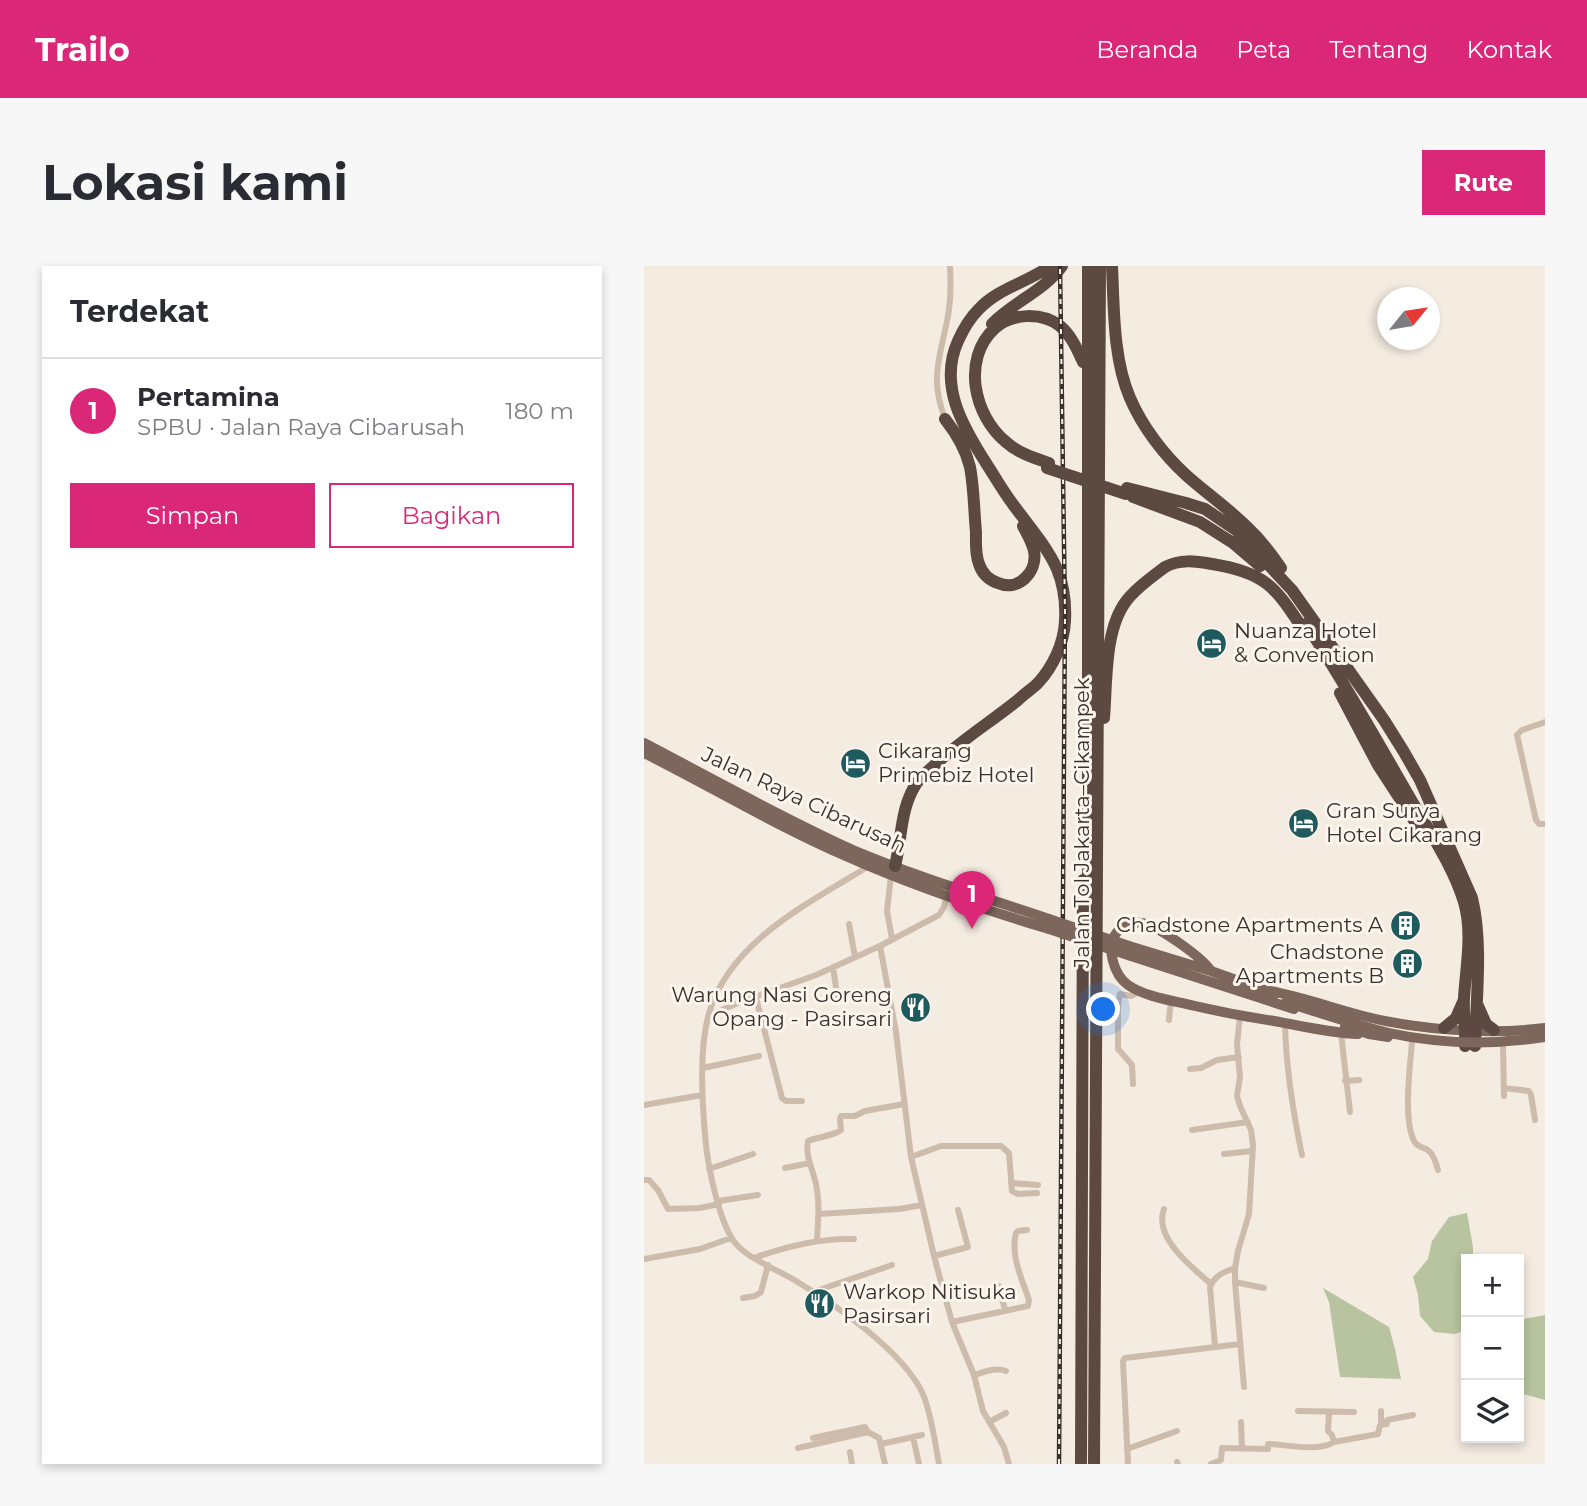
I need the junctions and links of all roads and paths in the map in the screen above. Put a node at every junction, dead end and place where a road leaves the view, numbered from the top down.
1 (950, 266) edge
2 (1050, 266) edge
3 (1062, 266) edge
4 (1085, 266) edge
5 (1100, 266) edge
6 (1112, 266) edge
7 (1083, 362) junction
8 (945, 419) joint
9 (1048, 466) junction
10 (1126, 491) junction
11 (1011, 501) junction
12 (1292, 590) junction
13 (1104, 718) junction
14 (1545, 722) edge
15 (644, 743) edge
16 (644, 753) edge
17 (1545, 824) edge
18 (1445, 861) junction
19 (870, 862) junction
20 (893, 870) junction
21 (947, 895) junction
22 (849, 924) dead end
23 (1049, 924) junction
24 (892, 939) junction
25 (880, 946) junction
26 (1130, 951) junction
27 (855, 957) junction
28 (833, 967) junction
29 (1211, 971) junction
30 (1141, 991) junction
31 (1267, 995) junction
32 (756, 998) junction
33 (1171, 1000) junction
34 (838, 1001) dead end
35 (1470, 1002) junction
36 (708, 1016) junction
37 (1240, 1016) junction
38 (1169, 1020) dead end
39 (1285, 1024) junction
40 (1545, 1028) edge
41 (1469, 1030) junction
42 (1341, 1033) junction
43 (1369, 1034) junction
44 (1545, 1037) edge
45 (1412, 1042) junction
46 (1503, 1045) junction
47 (1451, 1046) junction
48 (1474, 1046) junction
49 (759, 1056) dead end
50 (1239, 1057) junction
51 (703, 1068) junction
52 (1190, 1069) dead end
53 (1360, 1080) dead end
54 (1345, 1081) junction
55 (1133, 1084) dead end
56 (702, 1095) junction
57 (802, 1101) dead end
58 (904, 1104) junction
59 (644, 1105) edge
60 (1350, 1112) dead end
61 (1535, 1120) dead end
62 (1248, 1122) junction
63 (1192, 1130) dead end
64 (1252, 1151) junction
65 (753, 1154) dead end
66 (1224, 1154) dead end
67 (1302, 1155) dead end
68 (911, 1157) junction
69 (810, 1163) junction
70 (785, 1168) dead end
71 (709, 1169) junction
72 (1438, 1170) dead end
73 (644, 1180) edge
74 (1011, 1183) junction
75 (1038, 1185) dead end
76 (1037, 1193) dead end
77 (758, 1195) dead end
78 (718, 1203) junction
79 (922, 1205) junction
80 (1164, 1209) dead end
81 (958, 1210) dead end
82 (818, 1214) junction
83 (1027, 1230) dead end
84 (731, 1238) junction
85 (854, 1239) dead end
86 (817, 1241) junction
87 (934, 1256) junction
88 (754, 1258) junction
89 (644, 1259) edge
90 (768, 1265) junction
91 (892, 1265) dead end
92 (1235, 1268) junction
93 (1235, 1282) junction
94 (1212, 1284) junction
95 (999, 1286) dead end
96 (1264, 1288) dead end
97 (813, 1292) junction
98 (743, 1298) dead end
99 (1005, 1310) junction
100 (952, 1322) junction
101 (1240, 1344) junction
102 (1215, 1346) junction
103 (1006, 1371) dead end
104 (974, 1375) junction
105 (1244, 1387) dead end
106 (1298, 1411) dead end
107 (1381, 1411) dead end
108 (1354, 1412) dead end
109 (1006, 1413) dead end
110 (1329, 1413) junction
111 (1413, 1415) dead end
112 (989, 1422) junction
113 (1241, 1422) dead end
114 (1381, 1425) junction
115 (1177, 1431) dead end
116 (868, 1432) junction
117 (1127, 1434) junction
118 (922, 1435) dead end
119 (913, 1437) junction
120 (813, 1438) dead end
121 (1334, 1442) junction
122 (881, 1444) junction
123 (1135, 1446) junction
124 (798, 1448) dead end
125 (1242, 1448) junction
126 (1127, 1449) junction
127 (850, 1452) dead end
128 (852, 1464) edge
129 (885, 1464) edge
130 (919, 1464) edge
131 (939, 1464) edge
132 (1009, 1464) edge
133 (1081, 1464) edge
134 (1087, 1464) edge
135 (1094, 1464) edge
136 (1100, 1464) edge
137 (1128, 1464) edge
138 (1211, 1464) edge

1 - 8 street
2 - 11 highway
3 - 9 highway
4 - 7 highway, Jalan Tol Jakarta–Cikampek
4 - 134 highway, bridge
5 - 13 highway, Jalan Tol Jakarta–Cikampek
5 - 135 highway, bridge
6 - 12 highway
7 - 9 highway
7 - 133 highway, Jalan Tol Jakarta–Cikampek
8 - 11 highway
9 - 10 highway, bridge
10 - 12 highway
10 - 18 highway
11 - 20 highway
12 - 35 highway
13 - 18 highway
13 - 136 highway, Jalan Tol Jakarta–Cikampek
14 - 17 street
15 - 19 main road, Jalan Raya Cibarusah
16 - 19 main road, Jalan Raya Cibarusah
18 - 35 highway
19 - 20 main road, Jalan Raya Cibarusah
19 - 36 street
20 - 21 main road, Jalan Raya Cibarusah
20 - 23 main road, Jalan Raya Cibarusah
20 - 24 street
21 - 23 main road, Jalan Raya Cibarusah
21 - 24 street
22 - 27 street
23 - 26 main road, Jalan Raya Cibarusah, bridge
24 - 25 street
25 - 27 street
25 - 58 street
26 - 29 main road, Jalan Raya Cibarusah
26 - 31 main road, Jalan Raya Cibarusah
27 - 28 street
28 - 32 street
28 - 34 street
29 - 30 main road
29 - 31 main road, Jalan Raya Cibarusah
30 - 33 main road
30 - 55 street
31 - 41 main road, Jalan Raya Cibarusah
31 - 43 main road, Jalan Raya Cibarusah
31 - 44 main road, Jalan Raya Cibarusah, bridge
32 - 36 street
32 - 57 street
33 - 37 main road
33 - 38 street
35 - 41 highway
35 - 41 highway
35 - 41 highway
36 - 51 street
37 - 39 main road
37 - 50 street
39 - 42 main road
39 - 67 street
40 - 41 main road, Jalan Raya Cibarusah
41 - 47 main road
41 - 48 highway
42 - 43 main road
42 - 54 street
43 - 45 main road, Jalan Raya Cibarusah
44 - 46 main road, Jalan Raya Cibarusah
45 - 47 main road, Jalan Raya Cibarusah
45 - 72 street
46 - 48 main road, Jalan Raya Cibarusah
46 - 61 street
47 - 48 main road, Jalan Raya Cibarusah
49 - 51 street
50 - 52 street
50 - 62 street
51 - 56 street
53 - 54 street
54 - 60 street
56 - 59 street
56 - 71 street
58 - 68 street
58 - 69 street
62 - 63 street
62 - 64 street
64 - 66 street
64 - 92 street
65 - 71 street
68 - 74 street
68 - 79 street
69 - 70 street
69 - 82 street
71 - 78 street
73 - 78 street
74 - 75 street
74 - 76 street
77 - 78 street
78 - 84 street
79 - 82 street
79 - 87 street
80 - 94 street
81 - 87 street
82 - 86 street
83 - 99 street
84 - 88 street
84 - 89 street
85 - 86 street
86 - 88 street
87 - 100 street
88 - 90 street
90 - 97 street
90 - 98 street
91 - 97 street
92 - 93 street
92 - 94 street
93 - 96 street
93 - 101 street
94 - 102 street
95 - 99 street
97 - 131 street
99 - 100 street
100 - 104 street
101 - 102 street
101 - 105 street
102 - 117 street
103 - 104 street
104 - 112 street
106 - 110 street
107 - 114 street
108 - 110 street
109 - 112 street
110 - 121 street
111 - 114 street
112 - 132 street
113 - 125 street
114 - 121 street
115 - 123 street
116 - 120 street
116 - 122 street
116 - 124 street
117 - 123 street
117 - 126 street
118 - 119 street
119 - 122 street
119 - 130 street
121 - 125 street
122 - 129 street
123 - 126 street
125 - 138 street
126 - 137 street
127 - 128 street

